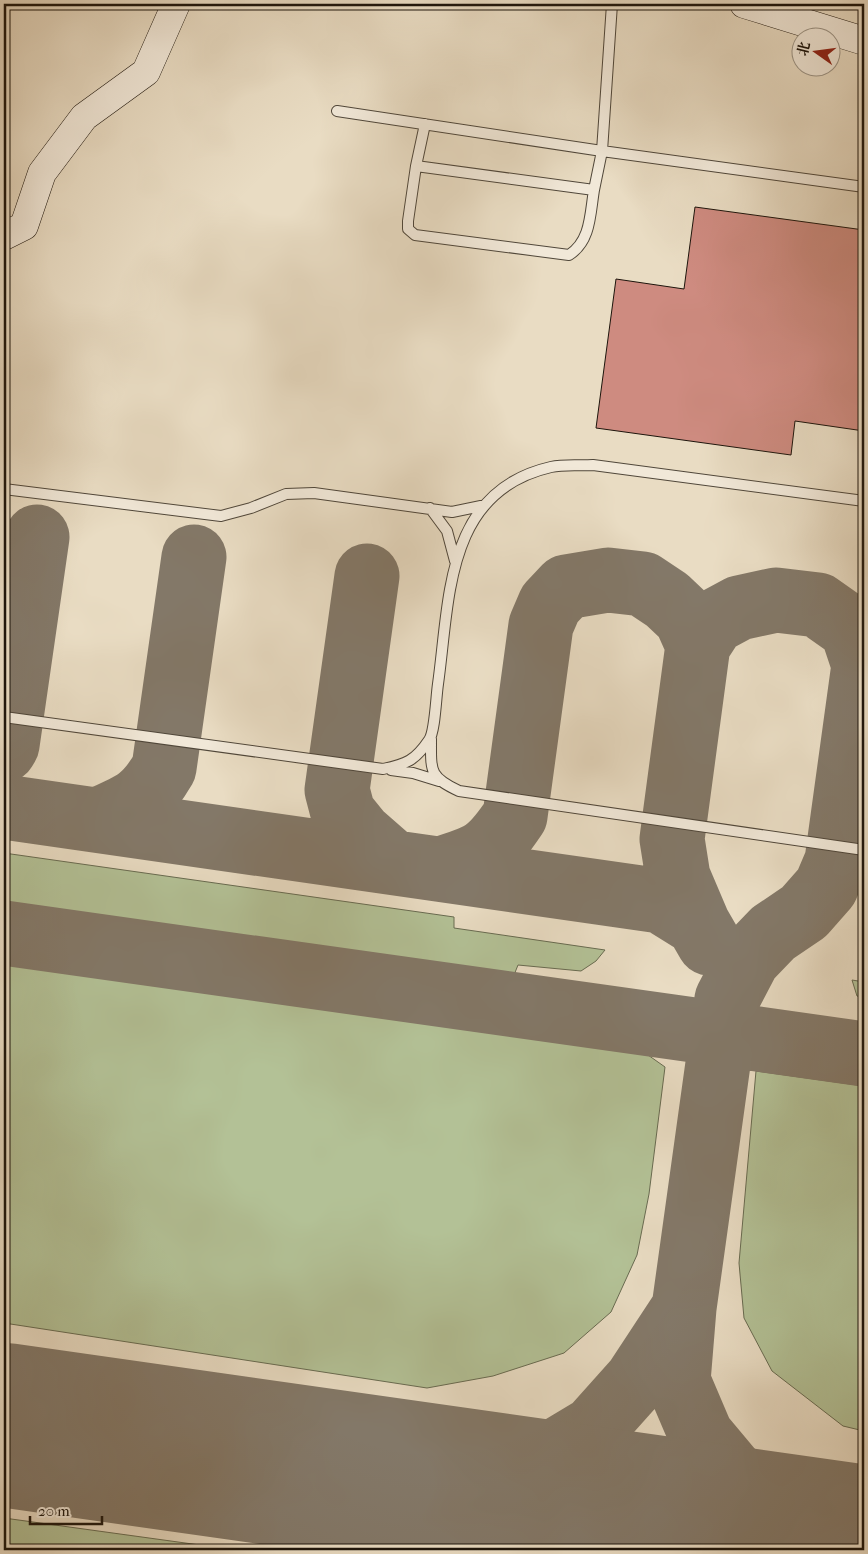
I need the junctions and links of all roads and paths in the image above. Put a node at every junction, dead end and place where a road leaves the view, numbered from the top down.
1 (176, 4) edge
2 (612, 4) edge
3 (744, 4) edge
4 (864, 41) edge
5 (337, 111) dead end
6 (425, 124) junction
7 (602, 151) junction
8 (416, 166) junction
9 (864, 187) edge
10 (594, 190) junction
11 (4, 236) edge
12 (4, 490) edge
13 (864, 501) edge
14 (481, 506) junction
15 (430, 508) junction
16 (455, 562) junction
17 (4, 717) edge
18 (431, 739) junction
19 (383, 769) junction
20 (439, 781) junction
21 (864, 850) edge

1 - 11 street
2 - 7 lane
3 - 4 street
5 - 6 lane
6 - 7 lane
6 - 8 lane
7 - 9 lane
7 - 10 lane
8 - 10 lane
8 - 10 lane
12 - 15 lane
13 - 14 lane
14 - 15 lane
14 - 16 lane
15 - 16 lane
16 - 18 lane
17 - 19 lane
18 - 19 lane
18 - 20 lane
19 - 20 lane
20 - 21 lane

